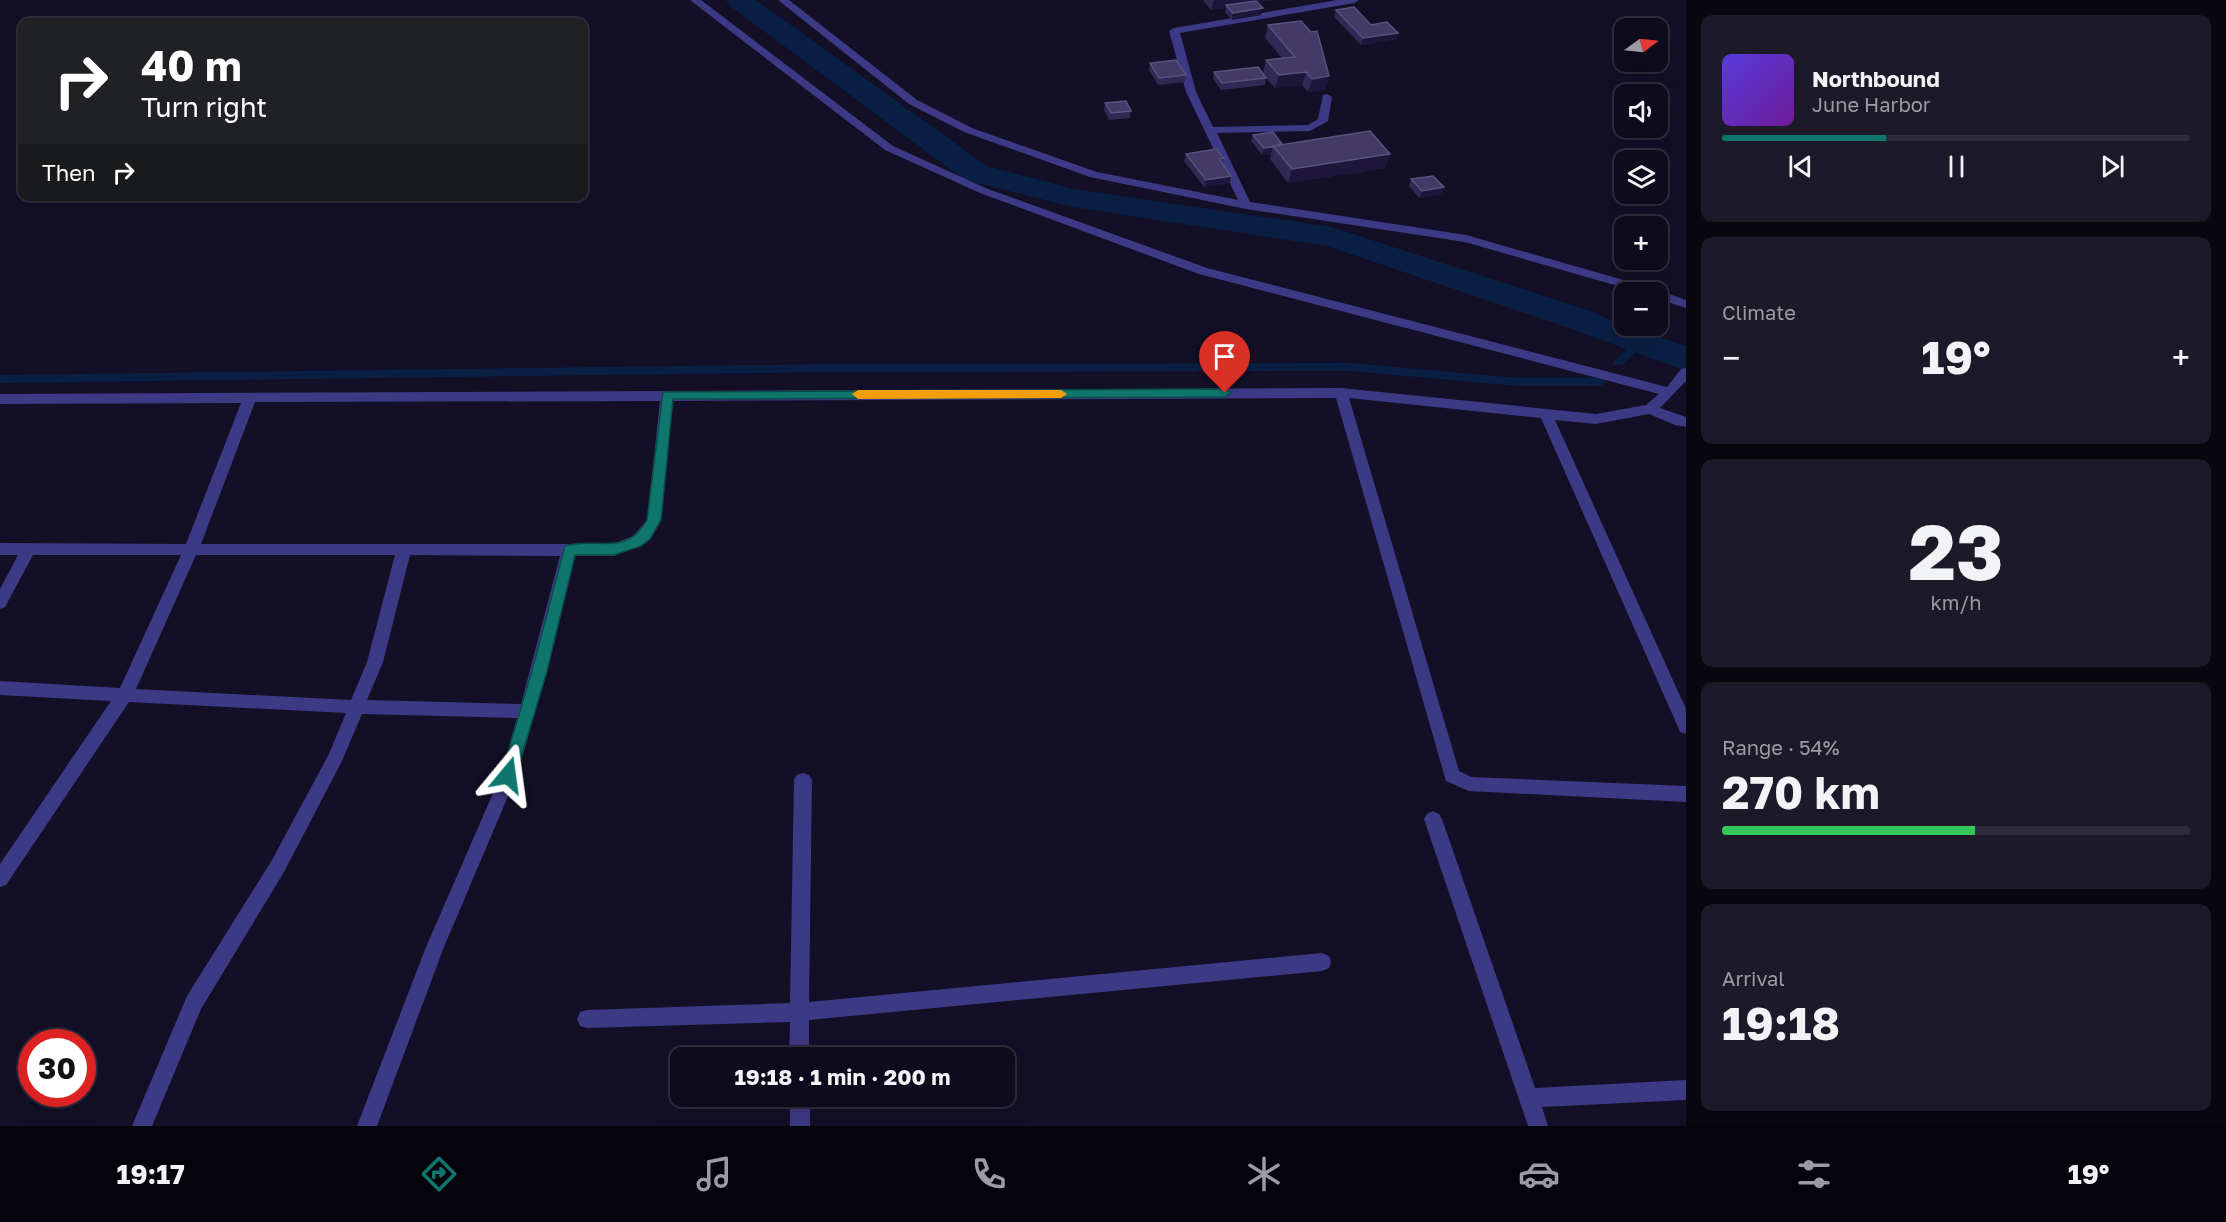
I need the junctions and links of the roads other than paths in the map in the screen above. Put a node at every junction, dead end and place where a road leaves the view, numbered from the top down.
1 (695, 0) edge
2 (783, 0) edge
3 (1354, 0) edge
4 (1327, 97) edge
5 (1210, 130) junction
6 (1246, 205) junction
7 (1616, 282) edge
8 (1668, 298) edge
9 (1686, 304) edge
10 (1686, 372) edge
11 (1673, 388) junction
12 (1341, 393) junction
13 (667, 395) junction
14 (250, 397) junction
15 (0, 399) edge
16 (1650, 410) junction
17 (1546, 414) junction
18 (1684, 426) edge
19 (0, 549) edge
20 (29, 549) junction
21 (191, 550) junction
22 (404, 550) junction
23 (569, 550) junction
24 (0, 603) edge
25 (0, 688) edge
26 (125, 694) junction
27 (356, 707) junction
28 (527, 711) junction
29 (1686, 728) edge
30 (803, 780) dead end
31 (1686, 794) edge
32 (1432, 819) dead end
33 (0, 879) edge
34 (1322, 962) dead end
35 (799, 1011) junction
36 (587, 1019) dead end
37 (800, 1047) edge
38 (1686, 1090) edge
39 (1528, 1098) junction
40 (800, 1107) edge
41 (142, 1126) edge
42 (367, 1126) edge
43 (800, 1126) edge
44 (1538, 1126) edge

1 - 11 street
2 - 6 street
3 - 5 street
4 - 5 street
5 - 6 street
6 - 7 street
8 - 9 street
10 - 11 street
11 - 16 street
12 - 13 street
12 - 17 street
12 - 31 street
13 - 14 street
13 - 23 street
14 - 15 street
14 - 21 street
16 - 17 street
16 - 18 street
17 - 29 street
19 - 20 street
20 - 21 street
20 - 24 street
21 - 22 street
21 - 26 street
22 - 23 street
22 - 27 street
23 - 28 street
25 - 26 street
26 - 27 street
26 - 33 street
27 - 28 street
27 - 41 street
28 - 42 street
30 - 35 street
32 - 39 street
34 - 35 street
35 - 36 street
35 - 37 street
38 - 39 street
39 - 44 street
40 - 43 street

